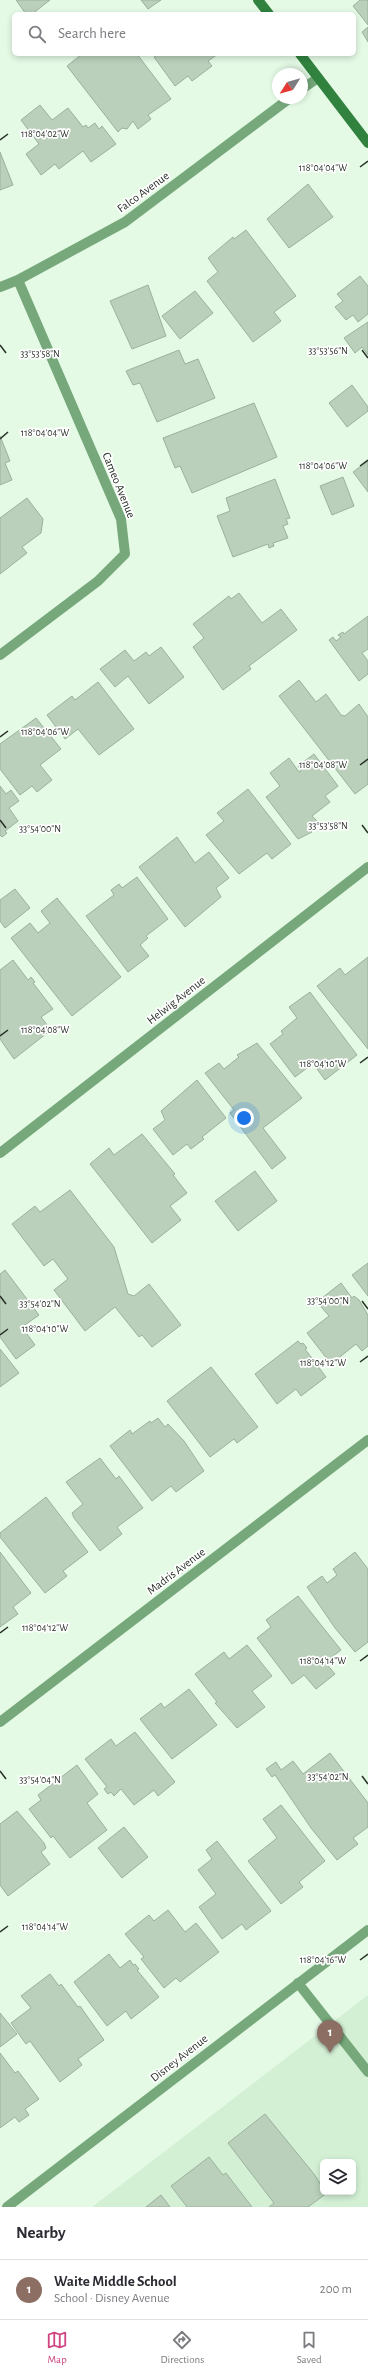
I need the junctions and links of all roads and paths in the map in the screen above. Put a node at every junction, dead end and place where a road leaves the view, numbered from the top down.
1 (258, 0) edge
2 (267, 12) edge
3 (302, 56) edge
4 (318, 78) junction
5 (308, 85) edge
6 (282, 104) edge
7 (368, 143) edge
8 (18, 280) junction
9 (0, 287) edge
10 (0, 655) edge
11 (368, 867) edge
12 (0, 1153) edge
13 (368, 1440) edge
14 (0, 1722) edge
15 (368, 1930) edge
16 (298, 1983) junction
17 (368, 2072) edge
18 (7, 2207) edge

1 - 2 street
3 - 4 street
4 - 5 street
4 - 7 street
6 - 8 street, Falco Avenue
8 - 9 street, Falco Avenue
8 - 10 street, Cameo Avenue
11 - 12 street, Helwig Avenue
13 - 14 street, Madris Avenue
15 - 16 street, Disney Avenue
16 - 17 street
16 - 18 street, Disney Avenue

